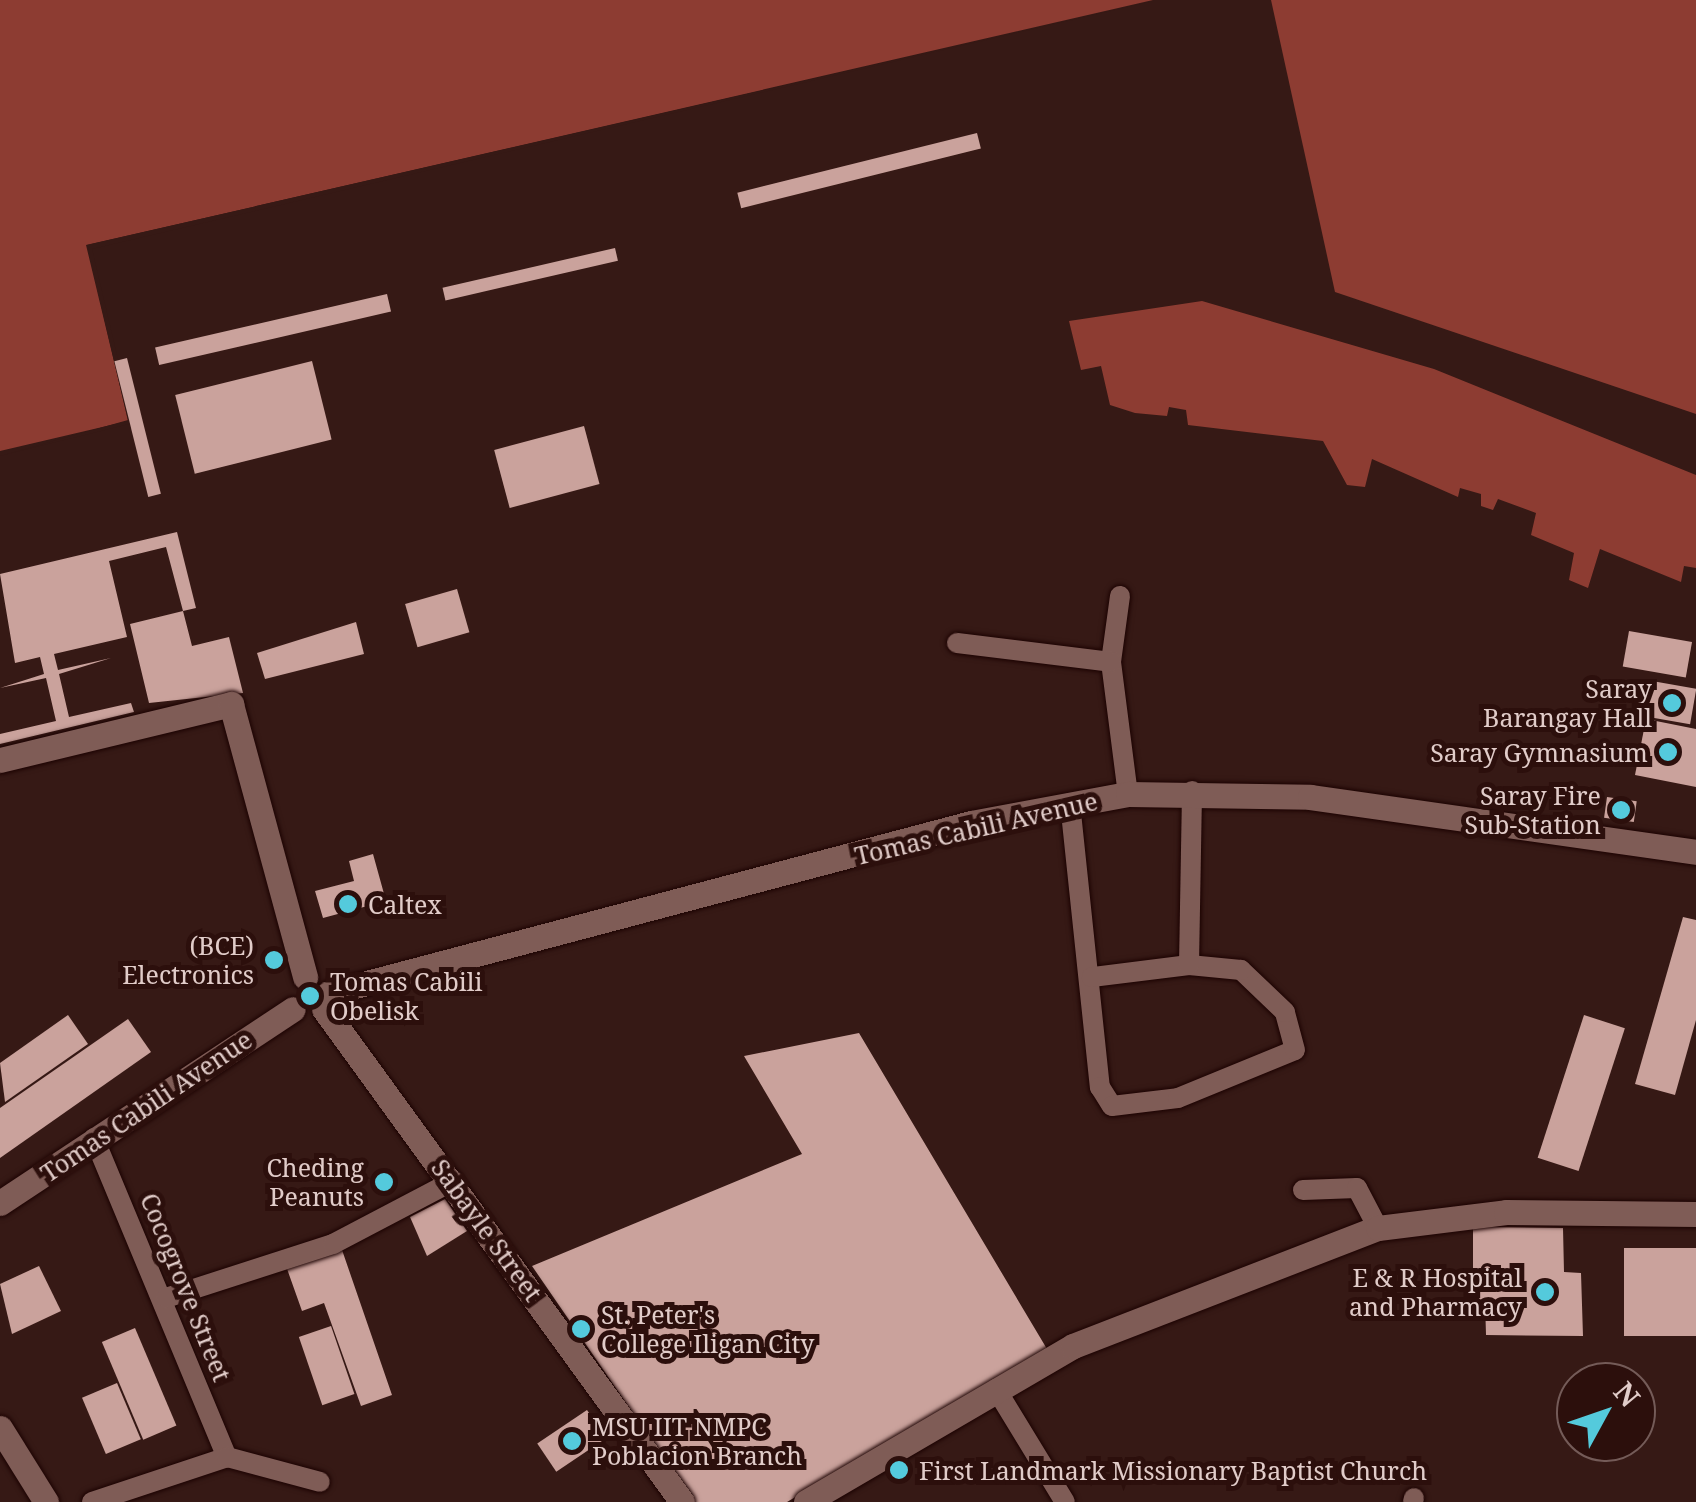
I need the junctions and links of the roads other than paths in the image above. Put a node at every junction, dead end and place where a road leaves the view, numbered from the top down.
1 (1120, 596) dead end
2 (957, 642) dead end
3 (1111, 662) junction
4 (0, 760) edge
5 (1192, 791) junction
6 (1128, 794) junction
7 (1070, 803) junction
8 (1696, 852) edge
9 (1189, 966) junction
10 (305, 976) junction
11 (1092, 977) junction
12 (327, 1001) junction
13 (293, 1009) junction
14 (94, 1138) junction
15 (453, 1180) junction
16 (1303, 1190) dead end
17 (0, 1203) edge
18 (1696, 1214) edge
19 (1378, 1228) junction
20 (166, 1298) junction
21 (996, 1389) junction
22 (0, 1428) edge
23 (227, 1457) junction
24 (320, 1482) dead end
25 (46, 1502) edge
26 (92, 1502) edge
27 (682, 1502) edge
28 (806, 1502) edge
29 (1064, 1502) edge

1 - 3 street
2 - 3 street
3 - 6 street
4 - 10 street
5 - 6 street, Tomas Cabili Avenue
5 - 8 street, Tomas Cabili Avenue
5 - 9 street
6 - 7 street, Tomas Cabili Avenue
7 - 11 street
7 - 12 street, Tomas Cabili Avenue
9 - 11 street
9 - 11 street
10 - 12 street, Sabayle Street
10 - 13 street
12 - 13 street, Tomas Cabili Avenue
12 - 15 street, Sabayle Street
13 - 14 street, Tomas Cabili Avenue
14 - 17 street, Tomas Cabili Avenue
14 - 20 street, Cocogrove Street
15 - 20 street
15 - 27 street, Sabayle Street
16 - 19 street
18 - 19 street
19 - 21 street
20 - 23 street, Cocogrove Street
21 - 28 street
21 - 29 street
22 - 25 street
23 - 24 street
23 - 26 street

